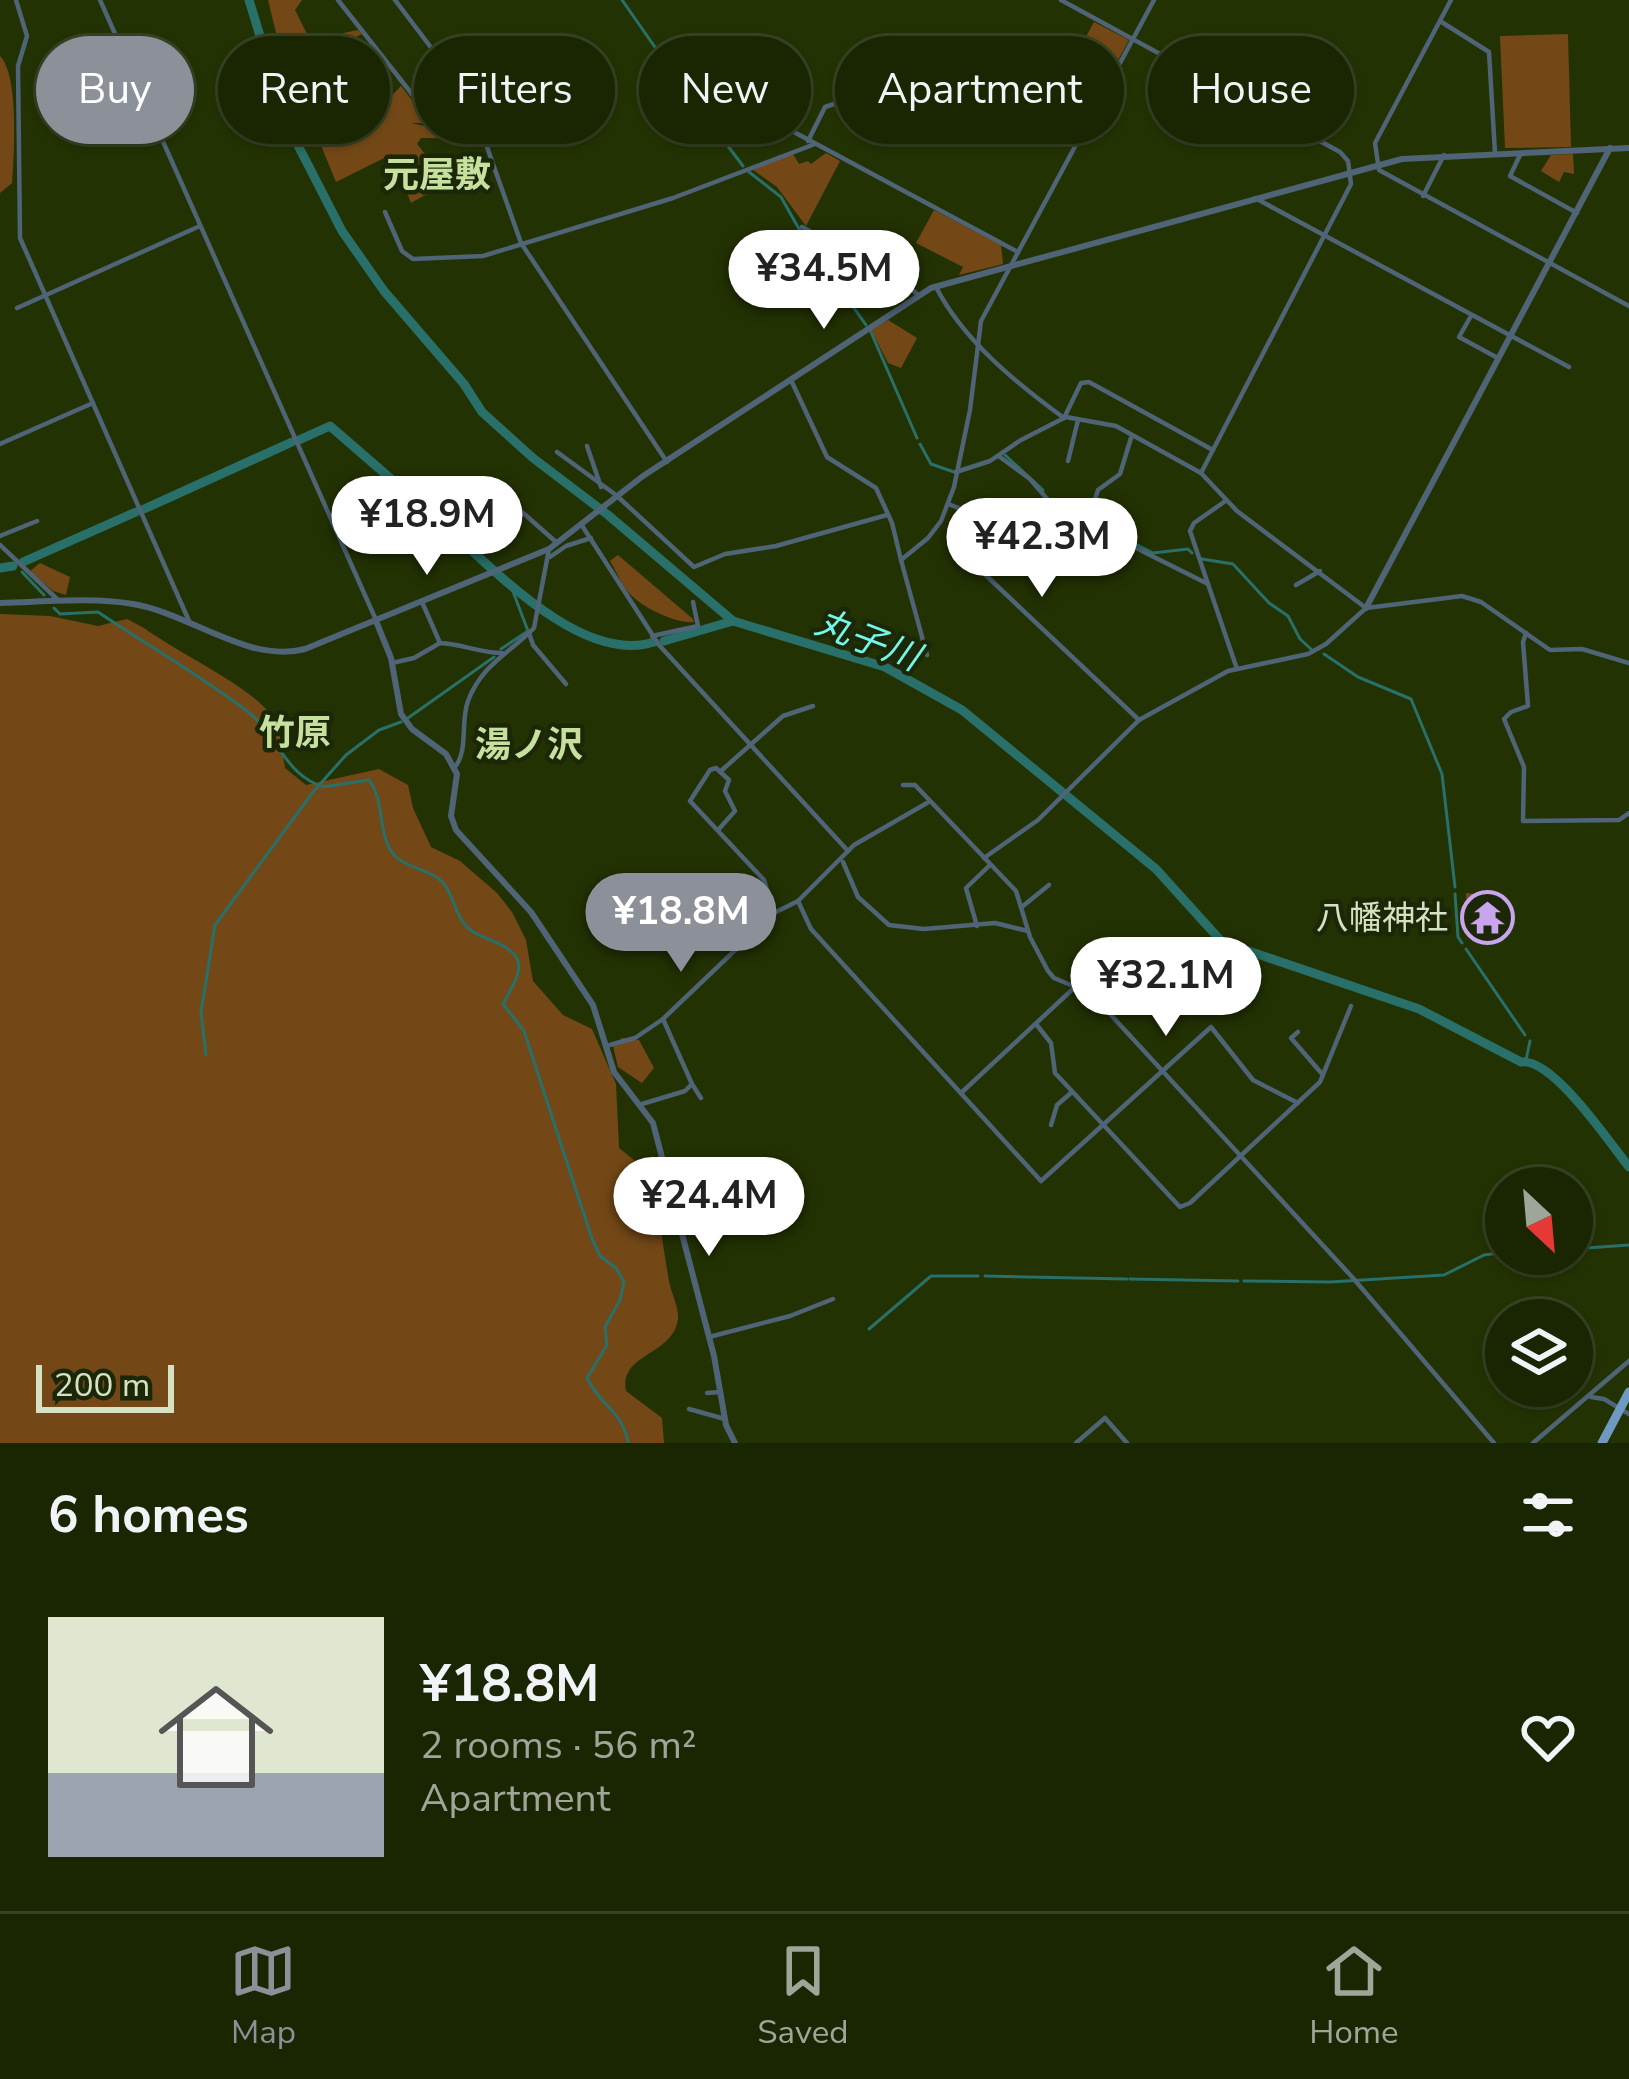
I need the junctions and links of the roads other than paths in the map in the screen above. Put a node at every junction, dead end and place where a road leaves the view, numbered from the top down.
1 (16, 0) edge
2 (100, 0) edge
3 (338, 0) edge
4 (395, 0) edge
5 (1061, 0) edge
6 (1154, 0) edge
7 (1451, 0) edge
8 (1440, 21) junction
9 (422, 36) edge
10 (1133, 39) junction
11 (414, 97) edge
12 (835, 104) edge
13 (811, 142) joint
14 (487, 144) edge
15 (806, 144) edge
16 (1610, 148) junction
17 (1629, 148) edge
18 (1522, 152) junction
19 (1495, 153) junction
20 (1444, 155) junction
21 (1377, 165) junction
22 (1352, 171) junction
23 (1423, 196) junction
24 (1256, 198) junction
25 (385, 212) dead end
26 (1577, 213) junction
27 (200, 226) junction
28 (802, 227) dead end
29 (1323, 236) junction
30 (521, 243) junction
31 (1018, 252) junction
32 (1551, 264) junction
33 (1010, 266) junction
34 (936, 287) junction
35 (918, 295) junction
36 (44, 296) junction
37 (1629, 306) edge
38 (17, 308) dead end
39 (1471, 316) junction
40 (1510, 337) junction
41 (978, 344) junction
42 (1498, 359) junction
43 (1569, 367) dead end
44 (791, 380) junction
45 (93, 403) junction
46 (1064, 418) junction
47 (1078, 420) junction
48 (1132, 436) junction
49 (0, 444) edge
50 (587, 446) dead end
51 (1210, 448) junction
52 (557, 452) dead end
53 (998, 456) junction
54 (1067, 461) dead end
55 (667, 462) junction
56 (956, 472) junction
57 (1202, 472) junction
58 (601, 487) junction
59 (495, 488) dead end
60 (616, 495) junction
61 (1226, 500) junction
62 (948, 505) junction
63 (887, 515) junction
64 (37, 520) dead end
65 (583, 523) junction
66 (1087, 525) junction
67 (0, 536) edge
68 (591, 538) junction
69 (0, 545) edge
70 (552, 549) junction
71 (901, 560) junction
72 (1320, 571) junction
73 (1208, 584) junction
74 (1296, 585) dead end
75 (59, 601) junction
76 (422, 602) junction
77 (693, 602) dead end
78 (0, 603) edge
79 (1366, 608) junction
80 (376, 621) junction
81 (190, 622) junction
82 (530, 633) junction
83 (1526, 633) junction
84 (652, 636) junction
85 (440, 643) junction
86 (502, 653) junction
87 (927, 655) dead end
88 (392, 663) junction
89 (1629, 663) edge
90 (1237, 670) junction
91 (566, 684) dead end
92 (813, 706) dead end
93 (1139, 720) junction
94 (750, 744) junction
95 (454, 768) junction
96 (722, 770) junction
97 (903, 785) dead end
98 (929, 802) junction
99 (1629, 813) edge
100 (718, 830) junction
101 (848, 851) junction
102 (984, 858) junction
103 (842, 860) junction
104 (991, 864) junction
105 (1049, 885) dead end
106 (798, 901) junction
107 (1022, 906) junction
108 (774, 913) junction
109 (977, 926) junction
110 (1028, 931) junction
111 (1076, 987) junction
112 (1351, 1006) dead end
113 (663, 1018) junction
114 (1036, 1024) junction
115 (1298, 1031) dead end
116 (606, 1046) junction
117 (1162, 1071) junction
118 (1323, 1076) junction
119 (692, 1084) junction
120 (1072, 1092) junction
121 (961, 1093) junction
122 (701, 1098) dead end
123 (1298, 1103) junction
124 (642, 1104) junction
125 (1051, 1125) dead end
126 (1102, 1126) junction
127 (1240, 1156) junction
128 (832, 1299) dead end
129 (709, 1337) junction
130 (1629, 1360) edge
131 (720, 1392) junction
132 (1593, 1392) edge
133 (1629, 1392) edge
134 (707, 1393) dead end
135 (1593, 1398) edge
136 (1576, 1407) edge
137 (689, 1409) dead end
138 (1624, 1411) edge
139 (725, 1419) junction
140 (735, 1443) edge
141 (1076, 1443) edge
142 (1127, 1443) edge
143 (1494, 1443) edge
144 (1533, 1443) edge
145 (1602, 1443) edge

1 - 36 street
2 - 27 street
3 - 11 street
4 - 9 street
5 - 10 street
6 - 10 street
7 - 8 street
8 - 19 street
8 - 21 street
10 - 22 street
10 - 31 street
12 - 13 street
13 - 31 street
14 - 30 street
15 - 30 street
16 - 17 street
16 - 18 street
16 - 26 street
18 - 19 street
18 - 26 street
19 - 20 street
20 - 21 street
20 - 23 street
21 - 22 street
21 - 23 street
22 - 24 street
22 - 29 street
23 - 32 street
24 - 29 street
24 - 33 street
25 - 30 street
26 - 32 street
27 - 36 street
27 - 80 street
28 - 35 street
29 - 39 street
29 - 51 street
30 - 55 street
31 - 33 street
32 - 37 street
32 - 40 street
33 - 34 street
33 - 41 street
34 - 35 street
34 - 41 street
35 - 44 street
36 - 38 street
36 - 45 street
39 - 40 street
39 - 42 street
40 - 42 street
40 - 43 street
41 - 46 street
41 - 56 street
42 - 79 street
44 - 55 street
44 - 63 street
45 - 49 street
45 - 81 street
46 - 47 street
46 - 51 street
46 - 53 street
47 - 48 street
47 - 54 street
48 - 57 street
48 - 66 street
50 - 58 street
51 - 57 street
52 - 58 street
53 - 56 street
53 - 66 street
55 - 60 street
56 - 62 street
57 - 61 street
58 - 60 street
59 - 70 street
60 - 63 street
60 - 65 street
61 - 72 street
61 - 73 street
62 - 71 street
62 - 93 street
63 - 71 street
64 - 67 street
65 - 68 street
65 - 70 street
66 - 73 street
68 - 70 street
68 - 84 street
69 - 75 street
70 - 76 street
70 - 82 street
71 - 87 street
72 - 74 street
72 - 79 street
73 - 90 street
75 - 78 street
75 - 81 street
76 - 80 street
76 - 85 street
77 - 84 street
79 - 83 street
79 - 90 street
80 - 81 street
80 - 88 street
82 - 86 street
82 - 91 street
83 - 89 street
83 - 99 street
84 - 94 street
85 - 86 street
85 - 88 street
86 - 95 street
88 - 95 street
90 - 93 street
92 - 94 street
93 - 102 street
94 - 96 street
94 - 101 street
95 - 116 street
96 - 100 street
96 - 100 street
97 - 98 street
98 - 101 street
98 - 102 street
100 - 108 street
101 - 103 street
102 - 104 street
103 - 106 street
103 - 109 street
104 - 107 street
104 - 109 street
105 - 107 street
106 - 108 street
106 - 121 street
107 - 110 street
108 - 113 street
109 - 110 street
110 - 111 street
111 - 114 street
111 - 117 street
112 - 118 street
113 - 116 street
113 - 119 street
114 - 120 street
114 - 121 street
115 - 118 street
116 - 124 street
117 - 123 street
117 - 126 street
117 - 127 street
118 - 123 street
119 - 122 street
119 - 124 street
120 - 125 street
120 - 126 street
121 - 126 street
123 - 127 street
124 - 129 street
126 - 127 street
127 - 143 street
128 - 129 street
129 - 131 street
130 - 132 street
131 - 134 street
131 - 139 street
133 - 138 main road
135 - 138 street
136 - 144 street
137 - 139 street
138 - 145 main road
139 - 140 street
141 - 142 street

